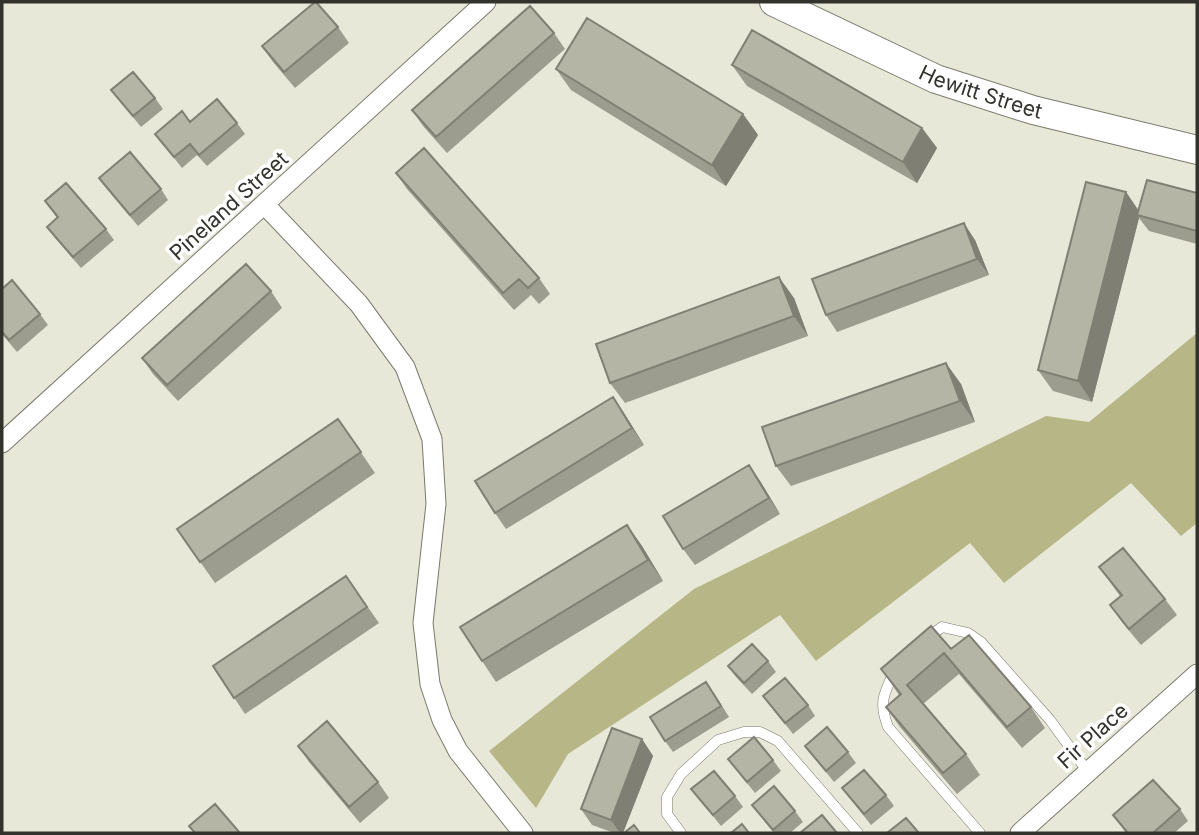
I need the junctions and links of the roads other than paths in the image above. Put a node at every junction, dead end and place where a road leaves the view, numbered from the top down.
1 (486, 2) edge
2 (774, 2) edge
3 (1197, 150) edge
4 (265, 205) junction
5 (2, 443) edge
6 (920, 644) edge
7 (902, 660) edge
8 (1197, 674) edge
9 (1088, 772) junction
10 (523, 833) edge
11 (681, 833) edge
12 (858, 833) edge
13 (980, 833) edge
14 (1020, 833) edge

1 - 4 street, Pineland Street
2 - 3 street, Hewitt Street
4 - 5 street, Pineland Street
4 - 10 street
6 - 9 lane
7 - 13 lane
8 - 9 street, Fir Place
9 - 14 street, Fir Place
11 - 12 lane

